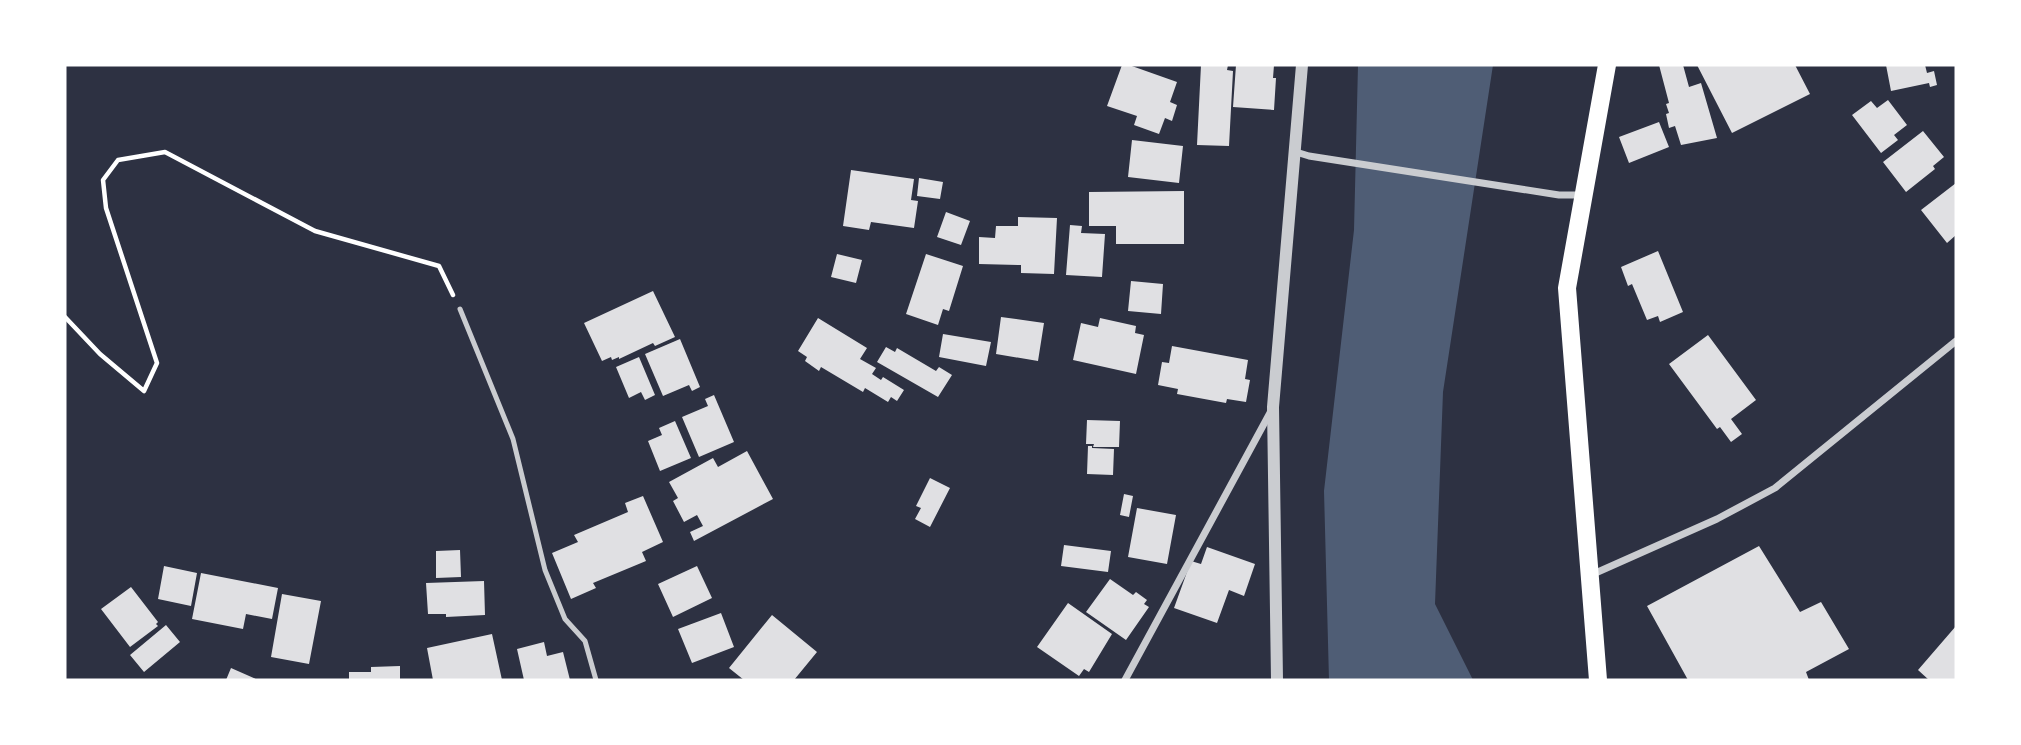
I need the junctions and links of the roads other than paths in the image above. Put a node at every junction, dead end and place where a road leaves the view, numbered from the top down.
1 (1302, 65) edge
2 (1606, 65) edge
3 (1296, 152) junction
4 (1582, 195) junction
5 (460, 309) road end
6 (1956, 341) edge
7 (1273, 407) junction
8 (1591, 575) junction
9 (596, 680) edge
10 (1125, 680) edge
11 (1277, 680) edge
12 (1598, 680) edge

1 - 3 street
2 - 4 main road
3 - 4 street
3 - 7 street
4 - 8 main road
5 - 9 lane
6 - 8 street
7 - 10 street
7 - 11 street
8 - 12 main road

